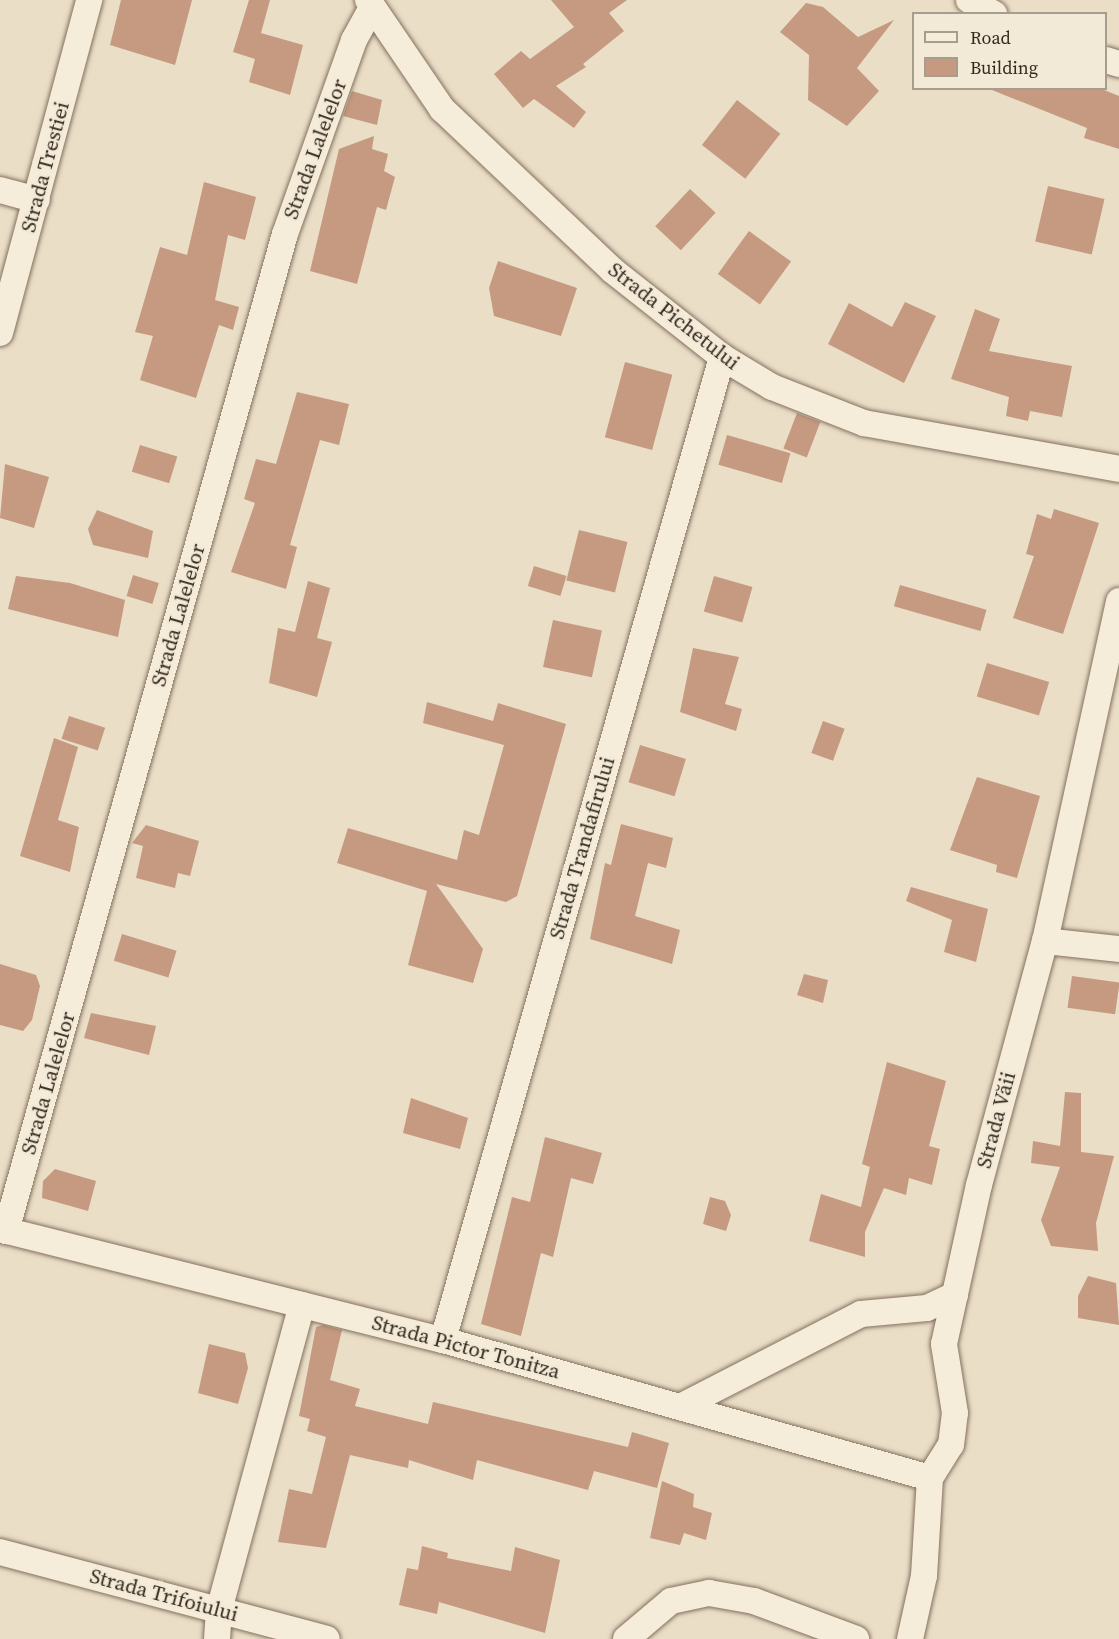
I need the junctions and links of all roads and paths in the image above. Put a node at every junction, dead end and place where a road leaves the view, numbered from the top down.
1 (90, 0) edge
2 (969, 0) edge
3 (370, 4) edge
4 (990, 12) edge
5 (0, 190) edge
6 (37, 200) junction
7 (0, 333) edge
8 (722, 357) junction
9 (1119, 470) edge
10 (1119, 601) edge
11 (1044, 941) junction
12 (1119, 949) edge
13 (3, 1230) edge
14 (955, 1295) junction
15 (302, 1305) junction
16 (443, 1340) junction
17 (682, 1406) junction
18 (930, 1478) junction
19 (0, 1552) edge
20 (219, 1610) junction
21 (217, 1639) edge
22 (327, 1639) edge
23 (626, 1639) edge
24 (856, 1639) edge
25 (909, 1639) edge

1 - 6 street, Strada Trestiei
2 - 4 street
3 - 8 street, Strada Pichetului
3 - 13 street, Strada Lalelelor
5 - 6 street
6 - 7 street, Strada Trestiei
8 - 9 street, Strada Pichetului
8 - 16 street, Strada Trandafirului
10 - 11 street, Strada Văii
11 - 12 street
11 - 14 street, Strada Văii
13 - 15 street, Strada Pictor Tonitza
14 - 17 street
14 - 18 street, Strada Văii
15 - 16 street, Strada Pictor Tonitza
15 - 20 street
16 - 17 street, Strada Pictor Tonitza
17 - 18 street, Strada Pictor Tonitza
18 - 25 street, Strada Văii
19 - 20 street, Strada Trifoiului
20 - 21 street
20 - 22 street, Strada Trifoiului
23 - 24 street

